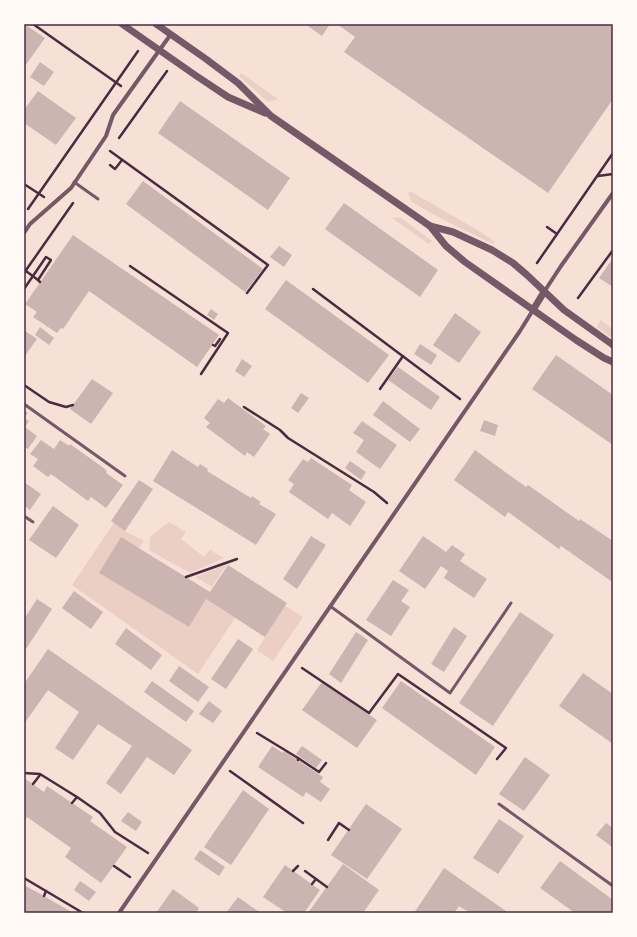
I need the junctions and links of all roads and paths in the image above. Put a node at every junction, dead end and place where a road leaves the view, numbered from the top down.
1 (33, 24) edge
2 (122, 24) edge
3 (156, 24) edge
4 (171, 34) junction
5 (146, 40) junction
6 (160, 50) junction
7 (116, 83) junction
8 (129, 92) junction
9 (271, 116) junction
10 (101, 144) junction
11 (613, 153) edge
12 (122, 160) junction
13 (110, 165) dead end
14 (613, 174) edge
15 (597, 177) junction
16 (74, 182) junction
17 (24, 184) edge
18 (34, 191) dead end
19 (613, 193) edge
20 (98, 199) dead end
21 (24, 214) edge
22 (430, 226) junction
23 (547, 227) dead end
24 (24, 232) edge
25 (557, 234) junction
26 (613, 250) edge
27 (537, 263) dead end
28 (130, 266) dead end
29 (26, 270) dead end
30 (33, 276) junction
31 (24, 289) edge
32 (313, 289) dead end
33 (544, 292) junction
34 (247, 293) dead end
35 (578, 298) dead end
36 (533, 310) junction
37 (220, 339) dead end
38 (213, 344) dead end
39 (613, 345) edge
40 (403, 356) junction
41 (613, 362) edge
42 (201, 374) dead end
43 (24, 385) edge
44 (380, 389) dead end
45 (24, 404) edge
46 (73, 405) dead end
47 (469, 405) junction
48 (244, 406) dead end
49 (125, 476) dead end
50 (396, 511) junction
51 (24, 516) edge
52 (33, 522) dead end
53 (237, 558) dead end
54 (186, 577) dead end
55 (511, 603) dead end
56 (330, 606) junction
57 (292, 662) junction
58 (256, 732) dead end
59 (497, 759) dead end
60 (326, 763) dead end
61 (221, 765) junction
62 (24, 773) edge
63 (40, 774) junction
64 (33, 784) dead end
65 (77, 797) junction
66 (72, 803) dead end
67 (499, 804) dead end
68 (303, 823) dead end
69 (349, 830) dead end
70 (328, 840) dead end
71 (157, 858) junction
72 (114, 866) dead end
73 (298, 866) dead end
74 (293, 871) dead end
75 (305, 871) dead end
76 (24, 878) edge
77 (316, 879) junction
78 (140, 884) junction
79 (312, 884) dead end
80 (613, 886) edge
81 (327, 887) dead end
82 (46, 891) junction
83 (44, 896) dead end
84 (83, 913) edge
85 (119, 913) edge

1 - 7 path
2 - 5 street
3 - 4 street
4 - 6 street
4 - 9 street
5 - 6 street
5 - 7 path
6 - 8 street
6 - 9 street
7 - 8 path
7 - 21 path
8 - 10 street
9 - 22 street
10 - 12 path
10 - 16 street
11 - 15 path
12 - 13 path
12 - 34 path
14 - 15 path
15 - 25 path
16 - 20 lane
16 - 24 street
17 - 18 path
19 - 33 street
22 - 33 street
22 - 36 street
23 - 25 path
25 - 27 path
26 - 35 path
28 - 42 path
29 - 30 path
30 - 30 path
30 - 31 path
32 - 40 path
33 - 36 street
33 - 39 street
36 - 41 street
36 - 47 street
37 - 38 path
40 - 44 path
40 - 47 path
43 - 46 path
45 - 49 lane
47 - 50 street
48 - 50 path
50 - 56 street
51 - 52 lane
53 - 54 path
55 - 56 lane
56 - 57 street
57 - 59 path
57 - 61 street
58 - 60 path
61 - 68 path
61 - 71 street
62 - 63 path
63 - 64 path
63 - 65 path
65 - 66 path
65 - 71 path
67 - 80 lane
69 - 70 path
71 - 78 street
72 - 78 path
73 - 74 path
75 - 77 path
76 - 82 path
77 - 79 path
77 - 81 path
78 - 85 street
82 - 83 path
82 - 84 path

